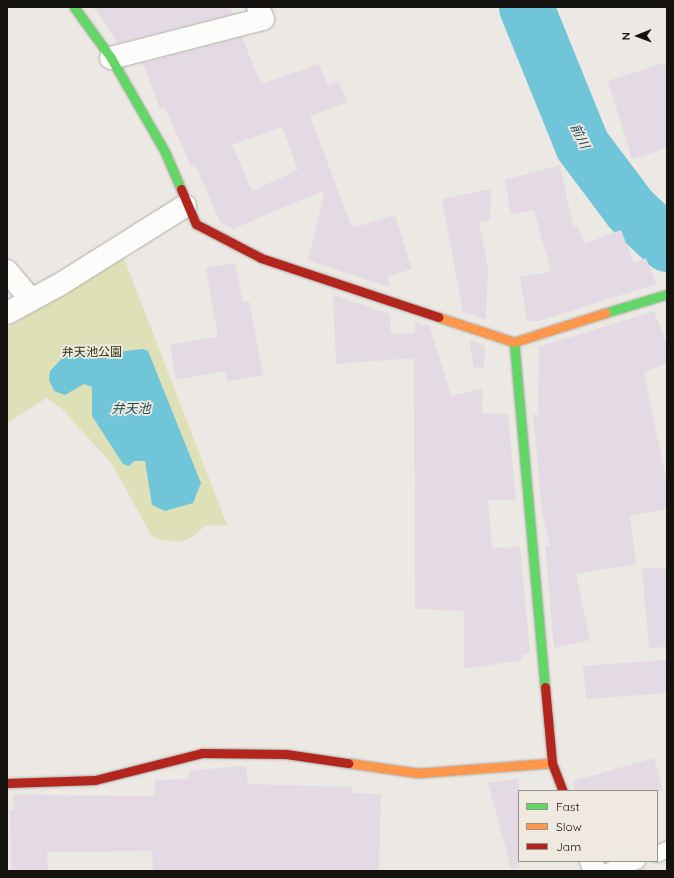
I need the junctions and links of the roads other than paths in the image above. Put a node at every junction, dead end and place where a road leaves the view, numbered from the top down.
1 (74, 7) edge
2 (258, 7) edge
3 (111, 58) junction
4 (185, 206) junction
5 (7, 270) edge
6 (667, 294) edge
7 (30, 298) junction
8 (7, 313) edge
9 (514, 342) junction
10 (552, 763) junction
11 (7, 783) edge
12 (563, 790) edge
13 (634, 862) edge
14 (609, 871) edge

1 - 3 street
2 - 3 street
3 - 4 street
4 - 7 street
4 - 9 street
5 - 7 street
6 - 9 street
7 - 8 street
9 - 10 street
10 - 11 street
10 - 12 street
13 - 14 lane

